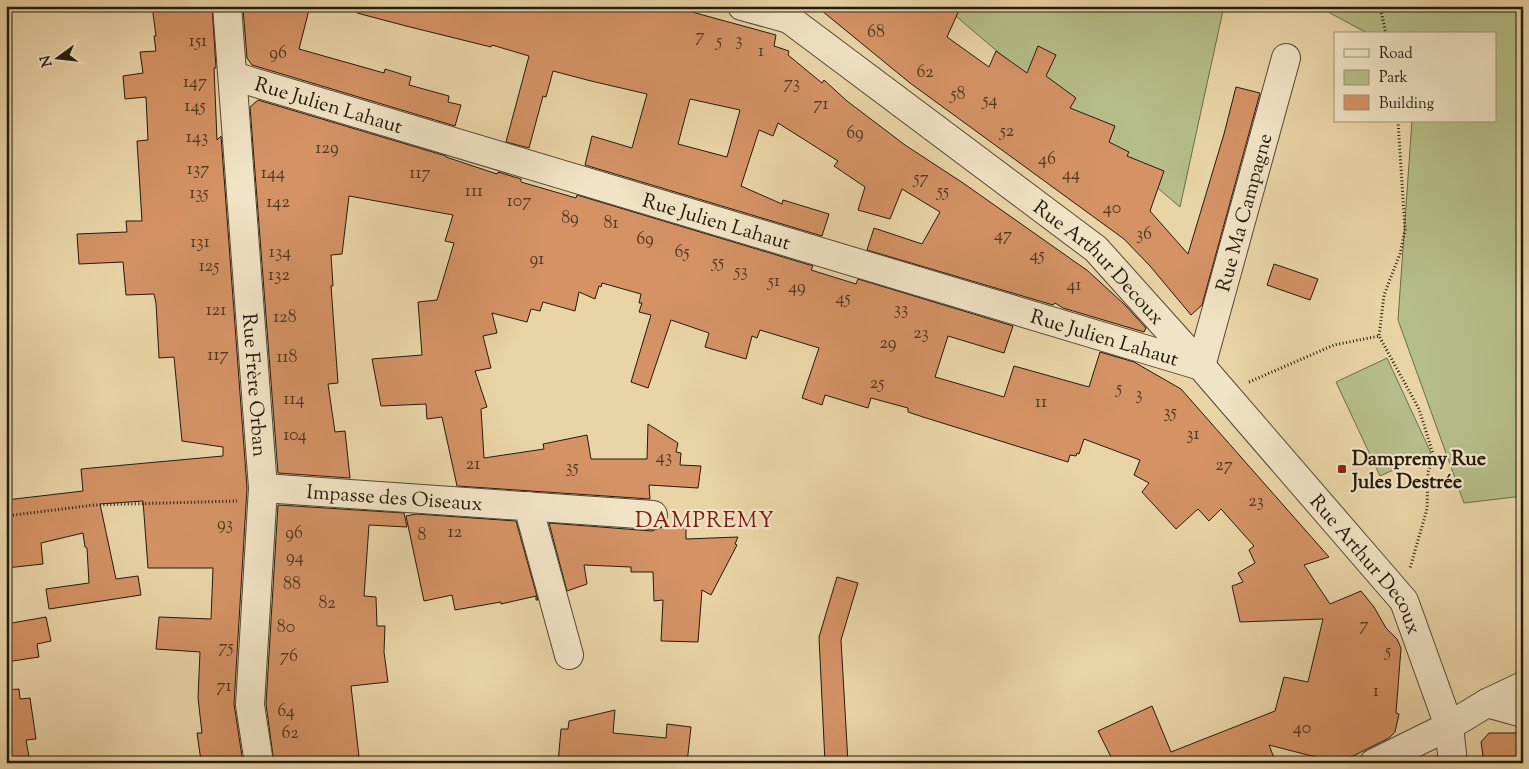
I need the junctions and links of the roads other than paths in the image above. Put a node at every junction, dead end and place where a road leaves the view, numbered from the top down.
1 (227, 6) edge
2 (742, 6) edge
3 (785, 13) edge
4 (1286, 58) dead end
5 (233, 76) junction
6 (1201, 366) junction
7 (263, 488) junction
8 (528, 506) junction
9 (653, 514) dead end
10 (569, 655) dead end
11 (1523, 686) edge
12 (1487, 703) junction
13 (1523, 713) edge
14 (1448, 726) junction
15 (259, 763) edge
16 (1374, 763) edge
17 (1453, 763) edge

1 - 5 street, Rue Frère Orban
2 - 3 street
3 - 6 street, Rue Arthur Decoux
4 - 6 street, Rue Ma Campagne
5 - 6 street, Rue Julien Lahaut
5 - 7 street, Rue Frère Orban
6 - 14 street, Rue Arthur Decoux
7 - 8 street, Impasse des Oiseaux
7 - 15 street, Rue Frère Orban
8 - 9 street, Impasse des Oiseaux
8 - 10 street
11 - 12 street
12 - 13 street
12 - 14 street
14 - 16 street
14 - 17 street, Rue Arthur Decoux

